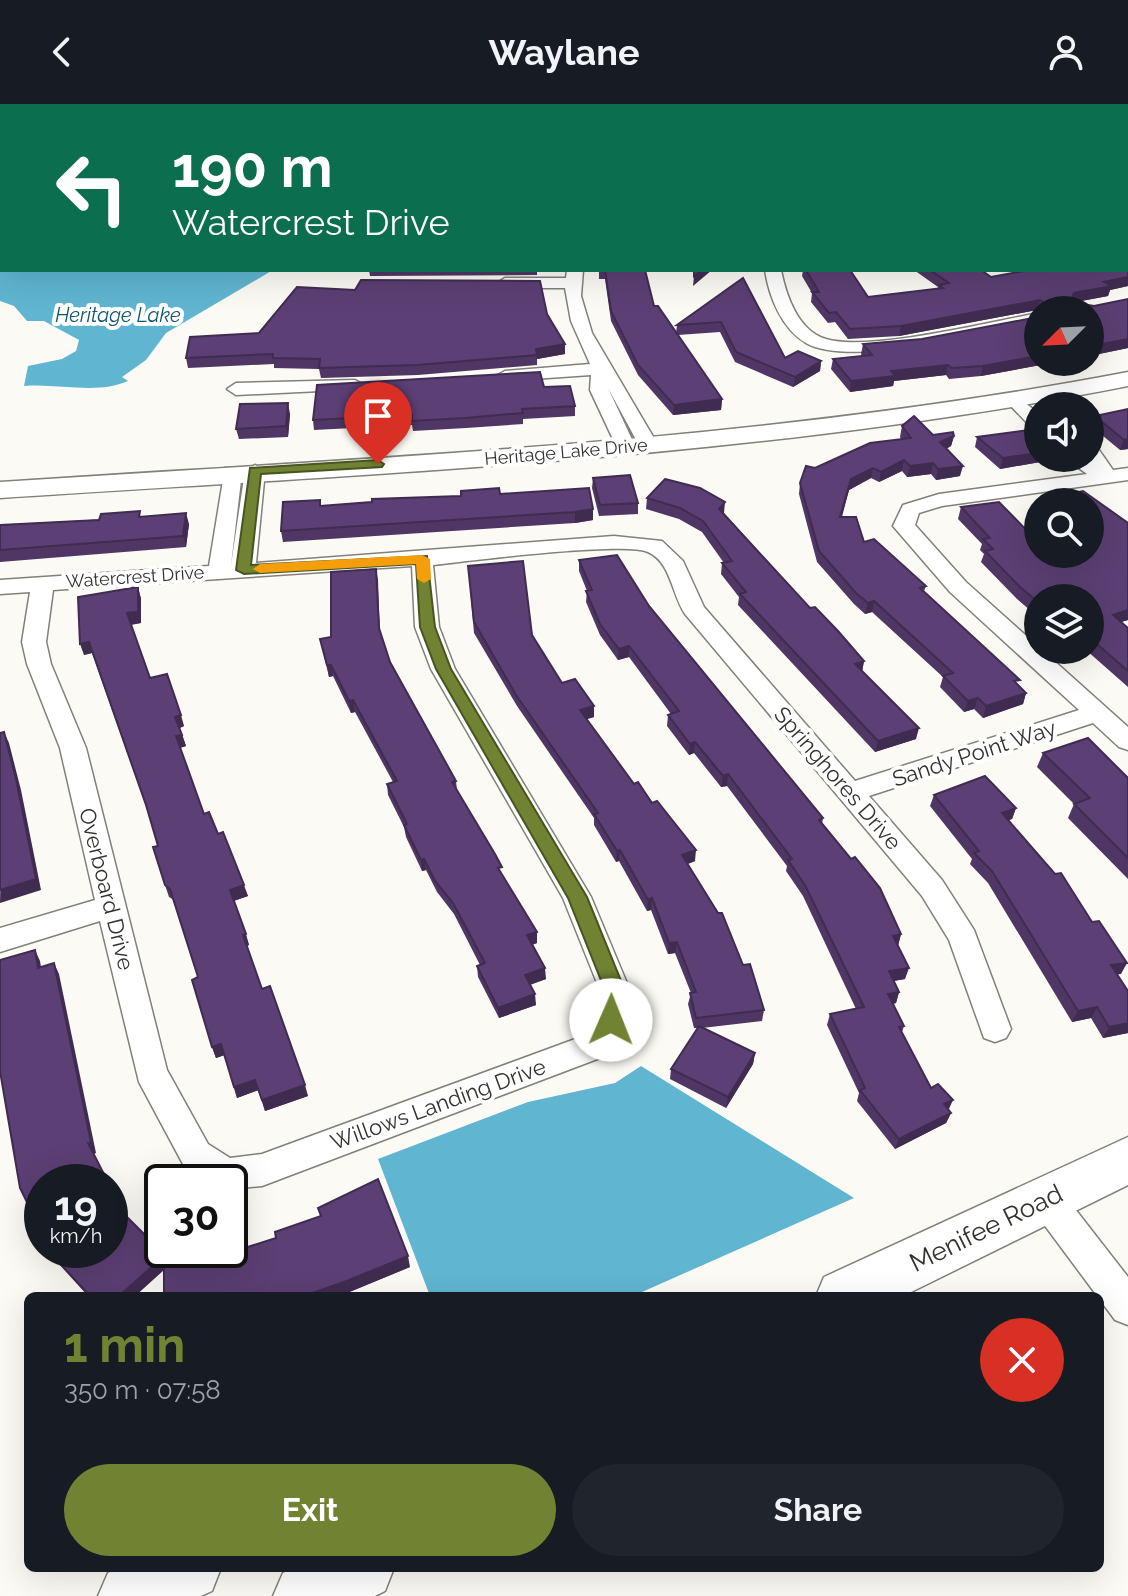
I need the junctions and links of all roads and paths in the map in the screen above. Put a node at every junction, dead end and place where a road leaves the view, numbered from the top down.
1 (773, 272) edge
2 (574, 276) edge
3 (493, 283) edge
4 (1024, 321) edge
5 (601, 369) junction
6 (479, 378) edge
7 (1128, 379) edge
8 (373, 384) edge
9 (236, 389) dead end
10 (1083, 392) edge
11 (1024, 408) edge
12 (637, 447) junction
13 (243, 471) junction
14 (1118, 476) edge
15 (0, 490) edge
16 (1128, 495) edge
17 (654, 546) joint
18 (422, 559) junction
19 (244, 570) junction
20 (219, 572) junction
21 (43, 583) junction
22 (0, 587) edge
23 (1097, 713) junction
24 (1128, 741) edge
25 (851, 792) junction
26 (111, 906) junction
27 (0, 940) edge
28 (995, 1029) dead end
29 (1128, 1160) edge
30 (210, 1164) edge
31 (248, 1172) edge
32 (1046, 1199) junction
33 (852, 1292) edge
34 (1128, 1307) edge
35 (181, 1572) edge
36 (354, 1572) edge
37 (131, 1596) edge
38 (306, 1596) edge

1 - 4 street
2 - 3 street
2 - 5 street
5 - 6 street
5 - 12 street
7 - 10 street, Heritage Lake Drive
8 - 9 street
11 - 12 street, Heritage Lake Drive
12 - 13 street, Heritage Lake Drive
13 - 15 street, Heritage Lake Drive
13 - 19 street
13 - 20 street
14 - 16 street
14 - 23 street
17 - 18 street, Watercrest Drive
17 - 25 street, Springhores Drive
18 - 19 street, Watercrest Drive
18 - 31 street, Willows Landing Drive
19 - 20 street, Watercrest Drive
20 - 21 street, Watercrest Drive
21 - 22 street, Watercrest Drive
21 - 26 street, Overboard Drive
23 - 24 street
23 - 25 street, Sandy Point Way
25 - 28 street, Springhores Drive
26 - 27 street
26 - 30 street, Overboard Drive
29 - 32 main road, Menifee Road
32 - 33 main road, Menifee Road
32 - 34 street
35 - 37 main road
36 - 38 main road

